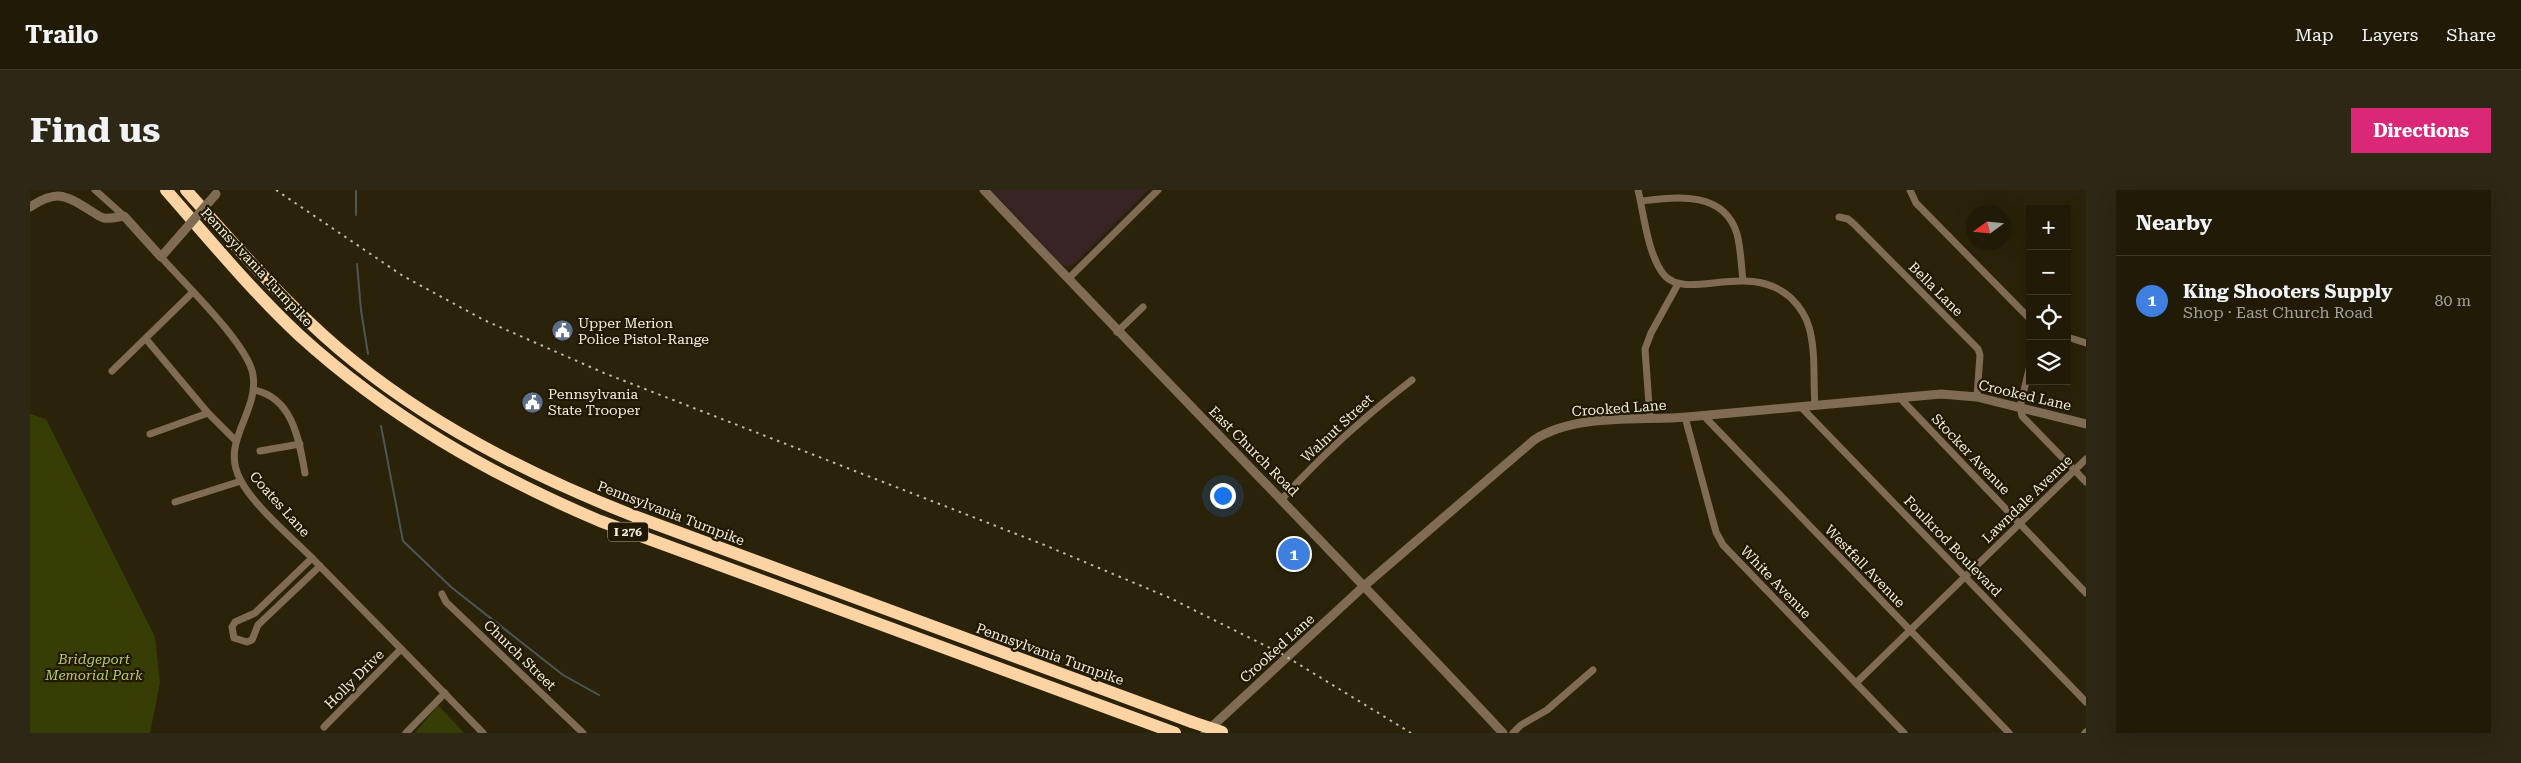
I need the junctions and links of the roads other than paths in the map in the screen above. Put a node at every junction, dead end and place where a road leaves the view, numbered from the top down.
1 (95, 190) edge
2 (166, 190) edge
3 (186, 190) edge
4 (984, 190) edge
5 (1158, 190) edge
6 (1638, 190) edge
7 (1910, 190) edge
8 (218, 192) edge
9 (1641, 201) junction
10 (30, 207) edge
11 (124, 216) junction
12 (1839, 217) dead end
13 (161, 257) junction
14 (1068, 279) junction
15 (1743, 280) junction
16 (1678, 284) junction
17 (193, 292) junction
18 (1143, 306) dead end
19 (2026, 315) edge
20 (1117, 332) junction
21 (2071, 338) edge
22 (146, 339) junction
23 (2086, 343) edge
24 (112, 371) dead end
25 (1412, 380) dead end
26 (2026, 382) edge
27 (254, 390) junction
28 (1899, 397) junction
29 (1978, 397) junction
30 (1815, 406) junction
31 (1801, 407) junction
32 (2020, 407) junction
33 (208, 413) junction
34 (1704, 416) junction
35 (1685, 417) junction
36 (1650, 419) junction
37 (2086, 424) edge
38 (150, 434) dead end
39 (235, 440) junction
40 (300, 444) junction
41 (260, 451) dead end
42 (2086, 458) edge
43 (2074, 470) junction
44 (305, 473) dead end
45 (241, 481) junction
46 (2086, 482) edge
47 (1282, 499) junction
48 (175, 502) dead end
49 (2019, 522) junction
50 (312, 558) junction
51 (320, 566) junction
52 (1966, 576) junction
53 (1364, 586) junction
54 (2086, 592) edge
55 (442, 594) dead end
56 (1910, 630) junction
57 (401, 649) junction
58 (1593, 670) dead end
59 (1856, 683) junction
60 (444, 693) junction
61 (2086, 702) edge
62 (324, 727) dead end
63 (406, 733) edge
64 (483, 733) edge
65 (583, 733) edge
66 (1176, 733) edge
67 (1205, 733) edge
68 (1223, 733) edge
69 (1503, 733) edge
70 (1513, 733) edge
71 (1904, 733) edge
72 (2009, 733) edge

1 - 11 street
2 - 66 highway, Pennsylvania Turnpike / I 276
3 - 68 highway, Pennsylvania Turnpike / I 276, bridge
4 - 14 street, East Church Road
5 - 14 street
6 - 9 street
7 - 19 street
8 - 13 street, bridge
9 - 15 street
9 - 16 street
10 - 11 street
11 - 13 street
12 - 29 street, Bella Lane
13 - 17 street, Coates Lane
14 - 20 street, East Church Road
15 - 16 street
15 - 30 street
16 - 36 street
17 - 22 street
17 - 27 street, Coates Lane
18 - 20 street
20 - 47 street, East Church Road
21 - 23 street
22 - 24 street
22 - 33 street
25 - 47 street, Walnut Street
26 - 32 street
27 - 39 street, Coates Lane
27 - 40 street
28 - 29 street, Crooked Lane
28 - 30 street, Crooked Lane
28 - 49 street, Stocker Avenue
29 - 32 street, Crooked Lane
30 - 31 street, Crooked Lane
31 - 34 street, Crooked Lane
31 - 52 street, Foulkrod Boulevard
32 - 37 street, Crooked Lane
32 - 43 street
33 - 38 street
33 - 39 street
34 - 35 street, Crooked Lane
34 - 56 street, Westfall Avenue
35 - 36 street, Crooked Lane
35 - 59 street, White Avenue
36 - 53 street, Crooked Lane
39 - 45 street, Coates Lane
40 - 41 street
40 - 44 street
42 - 43 street, Lawndale Avenue
43 - 46 street
43 - 49 street, Lawndale Avenue
45 - 48 street
45 - 50 street, Coates Lane
47 - 53 street, East Church Road
49 - 52 street, Lawndale Avenue
49 - 54 street, Stocker Avenue
50 - 51 street, Coates Lane
50 - 51 street
51 - 57 street, Coates Lane
52 - 56 street, Lawndale Avenue
52 - 61 street, Foulkrod Boulevard
53 - 67 street, Crooked Lane
53 - 69 street, East Church Road
55 - 65 street, Church Street
56 - 59 street, Lawndale Avenue
56 - 72 street, Westfall Avenue
57 - 60 street, Coates Lane
57 - 62 street, Holly Drive
58 - 70 street
59 - 71 street, White Avenue
60 - 63 street
60 - 64 street, Coates Lane

